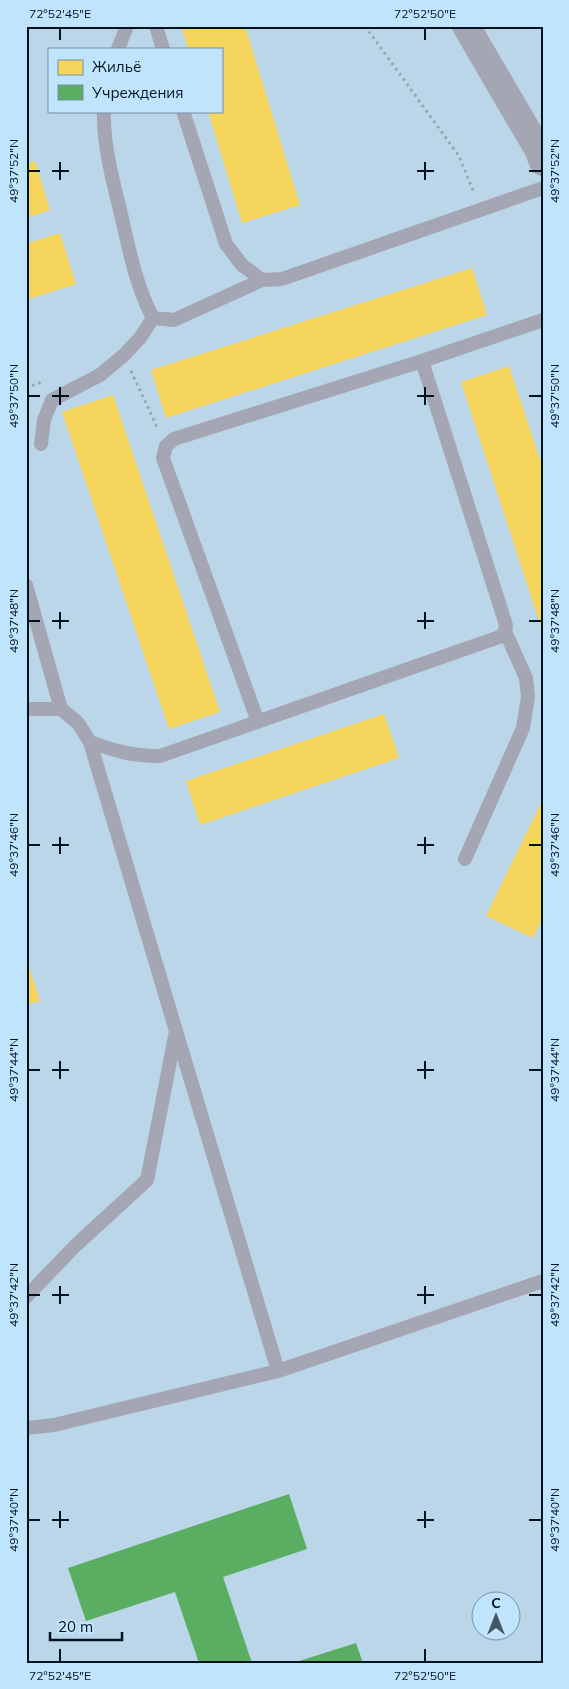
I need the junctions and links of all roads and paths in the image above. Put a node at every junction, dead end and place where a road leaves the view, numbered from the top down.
1 (127, 26) edge
2 (156, 26) edge
3 (365, 26) edge
4 (466, 26) edge
5 (118, 48) edge
6 (163, 48) edge
7 (104, 112) edge
8 (183, 112) edge
9 (543, 162) edge
10 (543, 188) edge
11 (480, 210) junction
12 (262, 280) junction
13 (153, 318) junction
14 (543, 320) edge
15 (124, 355) junction
16 (422, 360) junction
17 (42, 444) dead end
18 (166, 446) junction
19 (26, 585) edge
20 (505, 631) junction
21 (26, 709) edge
22 (61, 709) junction
23 (258, 722) junction
24 (90, 742) junction
25 (465, 859) dead end
26 (176, 1031) junction
27 (543, 1281) edge
28 (26, 1296) edge
29 (278, 1371) junction
30 (26, 1428) edge

1 - 5 lane
2 - 6 lane
3 - 11 path
4 - 9 street
7 - 13 lane
8 - 12 lane
10 - 11 lane
11 - 12 lane
12 - 13 lane
13 - 15 lane
14 - 16 lane
15 - 17 lane
15 - 18 path
16 - 18 lane
16 - 20 lane
18 - 23 lane
19 - 22 lane
20 - 23 lane
20 - 25 lane
21 - 22 lane
22 - 24 lane
23 - 24 lane
24 - 26 lane
26 - 28 lane
26 - 29 lane
27 - 29 lane
29 - 30 lane

